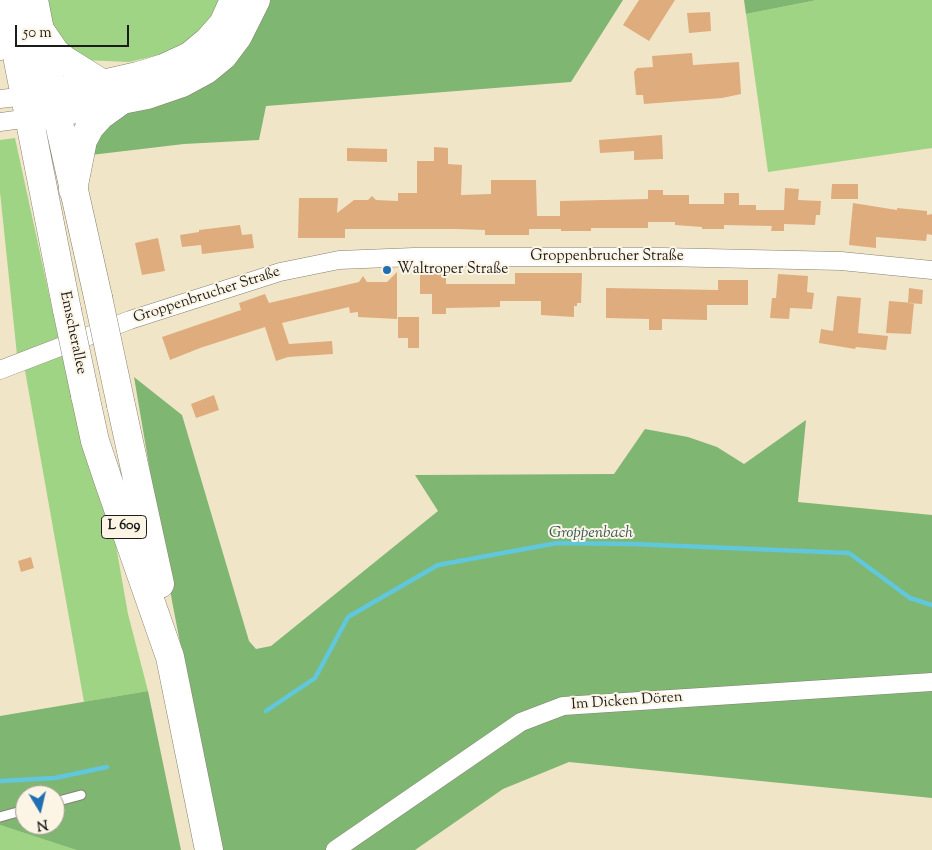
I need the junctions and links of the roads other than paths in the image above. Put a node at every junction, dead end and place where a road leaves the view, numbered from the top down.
1 (6, 0) edge
2 (34, 0) edge
3 (234, 0) edge
4 (256, 0) edge
5 (12, 26) junction
6 (40, 30) junction
7 (0, 51) edge
8 (113, 92) junction
9 (33, 104) edge
10 (0, 122) edge
11 (73, 190) junction
12 (932, 270) edge
13 (0, 370) edge
14 (170, 657) junction
15 (932, 682) edge
16 (81, 795) dead end
17 (65, 799) edge
18 (15, 813) edge
19 (0, 817) edge
20 (209, 850) edge
21 (334, 850) edge

1 - 5 main road, Emscherallee / L 609
2 - 6 main road, Emscherallee / L 609
3 - 8 main road
4 - 8 main road
5 - 7 street
5 - 9 main road, Emscherallee / L 609
6 - 8 main road
6 - 9 main road, Emscherallee / L 609
8 - 9 main road
8 - 11 main road
9 - 10 street
9 - 11 main road, Emscherallee / L 609
9 - 14 main road, Emscherallee / L 609, bridge
11 - 14 main road, Emscherallee / L 609, bridge
12 - 13 street, Groppenbrucher Straße
14 - 20 main road, Emscherallee / L 609
15 - 21 street, Im Dicken Dören
16 - 17 lane
18 - 19 lane

